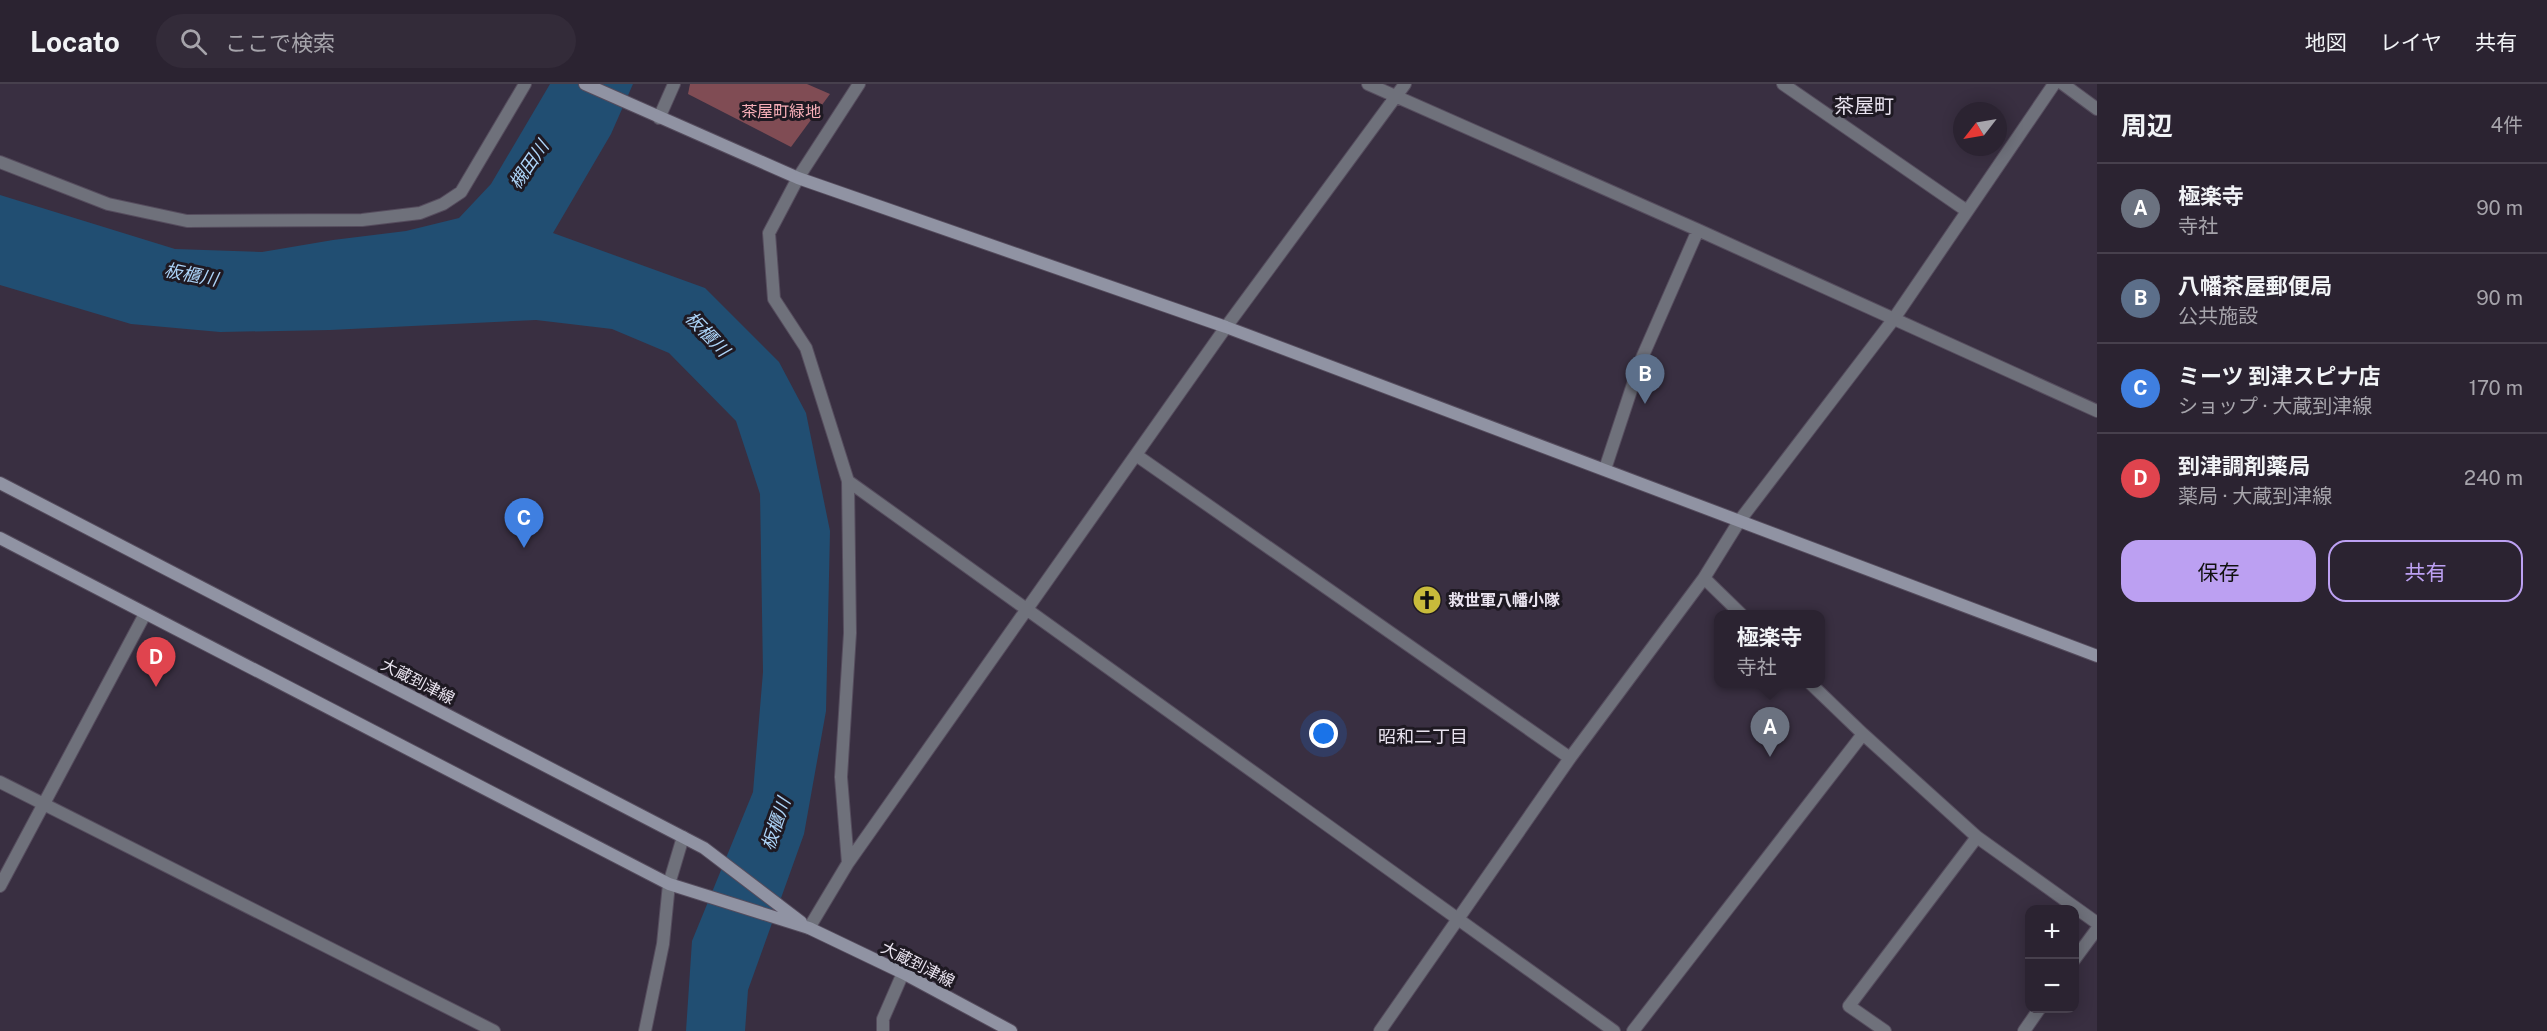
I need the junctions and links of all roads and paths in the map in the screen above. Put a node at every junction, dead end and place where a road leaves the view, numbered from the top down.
1 (525, 84) edge
2 (585, 84) edge
3 (674, 84) edge
4 (859, 84) edge
5 (1368, 84) edge
6 (1405, 84) edge
7 (1783, 84) edge
8 (2054, 84) edge
9 (2063, 84) edge
10 (1396, 96) junction
11 (2097, 109) edge
12 (659, 118) junction
13 (0, 162) edge
14 (798, 178) junction
15 (1967, 211) junction
16 (1698, 230) junction
17 (1893, 320) junction
18 (1226, 327) junction
19 (2097, 411) edge
20 (1136, 455) junction
21 (1605, 469) junction
22 (848, 482) junction
23 (0, 483) edge
24 (1740, 520) junction
25 (0, 538) edge
26 (1704, 578) junction
27 (1028, 609) junction
28 (1736, 610) edge
29 (145, 614) junction
30 (2097, 656) edge
31 (1815, 688) edge
32 (1863, 734) junction
33 (1570, 758) junction
34 (0, 782) edge
35 (44, 805) junction
36 (683, 837) junction
37 (1977, 837) junction
38 (848, 863) junction
39 (669, 884) junction
40 (0, 886) edge
41 (1459, 919) junction
42 (2097, 923) edge
43 (809, 928) junction
44 (2097, 929) edge
45 (2075, 959) edge
46 (903, 973) junction
47 (2037, 1013) edge
48 (494, 1031) edge
49 (645, 1031) edge
50 (883, 1031) edge
51 (1011, 1031) edge
52 (1380, 1031) edge
53 (1614, 1031) edge
54 (1633, 1031) edge
55 (1885, 1031) edge
56 (2024, 1031) edge

1 - 13 street
2 - 12 main road
3 - 12 street
4 - 14 street
5 - 10 street
6 - 10 street
7 - 15 street
8 - 15 street
9 - 11 street
10 - 16 street
10 - 18 street
12 - 14 main road
14 - 18 main road
14 - 22 street
15 - 17 street
16 - 17 street
16 - 21 street
17 - 19 street
17 - 24 street
18 - 20 street
18 - 21 main road
20 - 27 street
20 - 33 street
21 - 24 main road
22 - 27 street
22 - 38 street
23 - 36 main road, 大蔵到津線
24 - 26 street
24 - 30 main road
25 - 29 main road, 大蔵到津線
26 - 28 street
26 - 33 street
27 - 38 street
27 - 41 street
29 - 35 street
29 - 39 main road, 大蔵到津線
31 - 32 street
32 - 37 street
32 - 54 street
33 - 41 street
34 - 35 street
35 - 40 street
35 - 48 street
36 - 39 street
36 - 43 main road, 大蔵到津線
37 - 42 street
37 - 55 street
38 - 43 street
39 - 43 main road, 大蔵到津線
39 - 49 street
41 - 52 street
41 - 53 street
43 - 46 main road, 大蔵到津線
44 - 45 street
46 - 50 street
46 - 51 main road, 大蔵到津線
47 - 56 street

